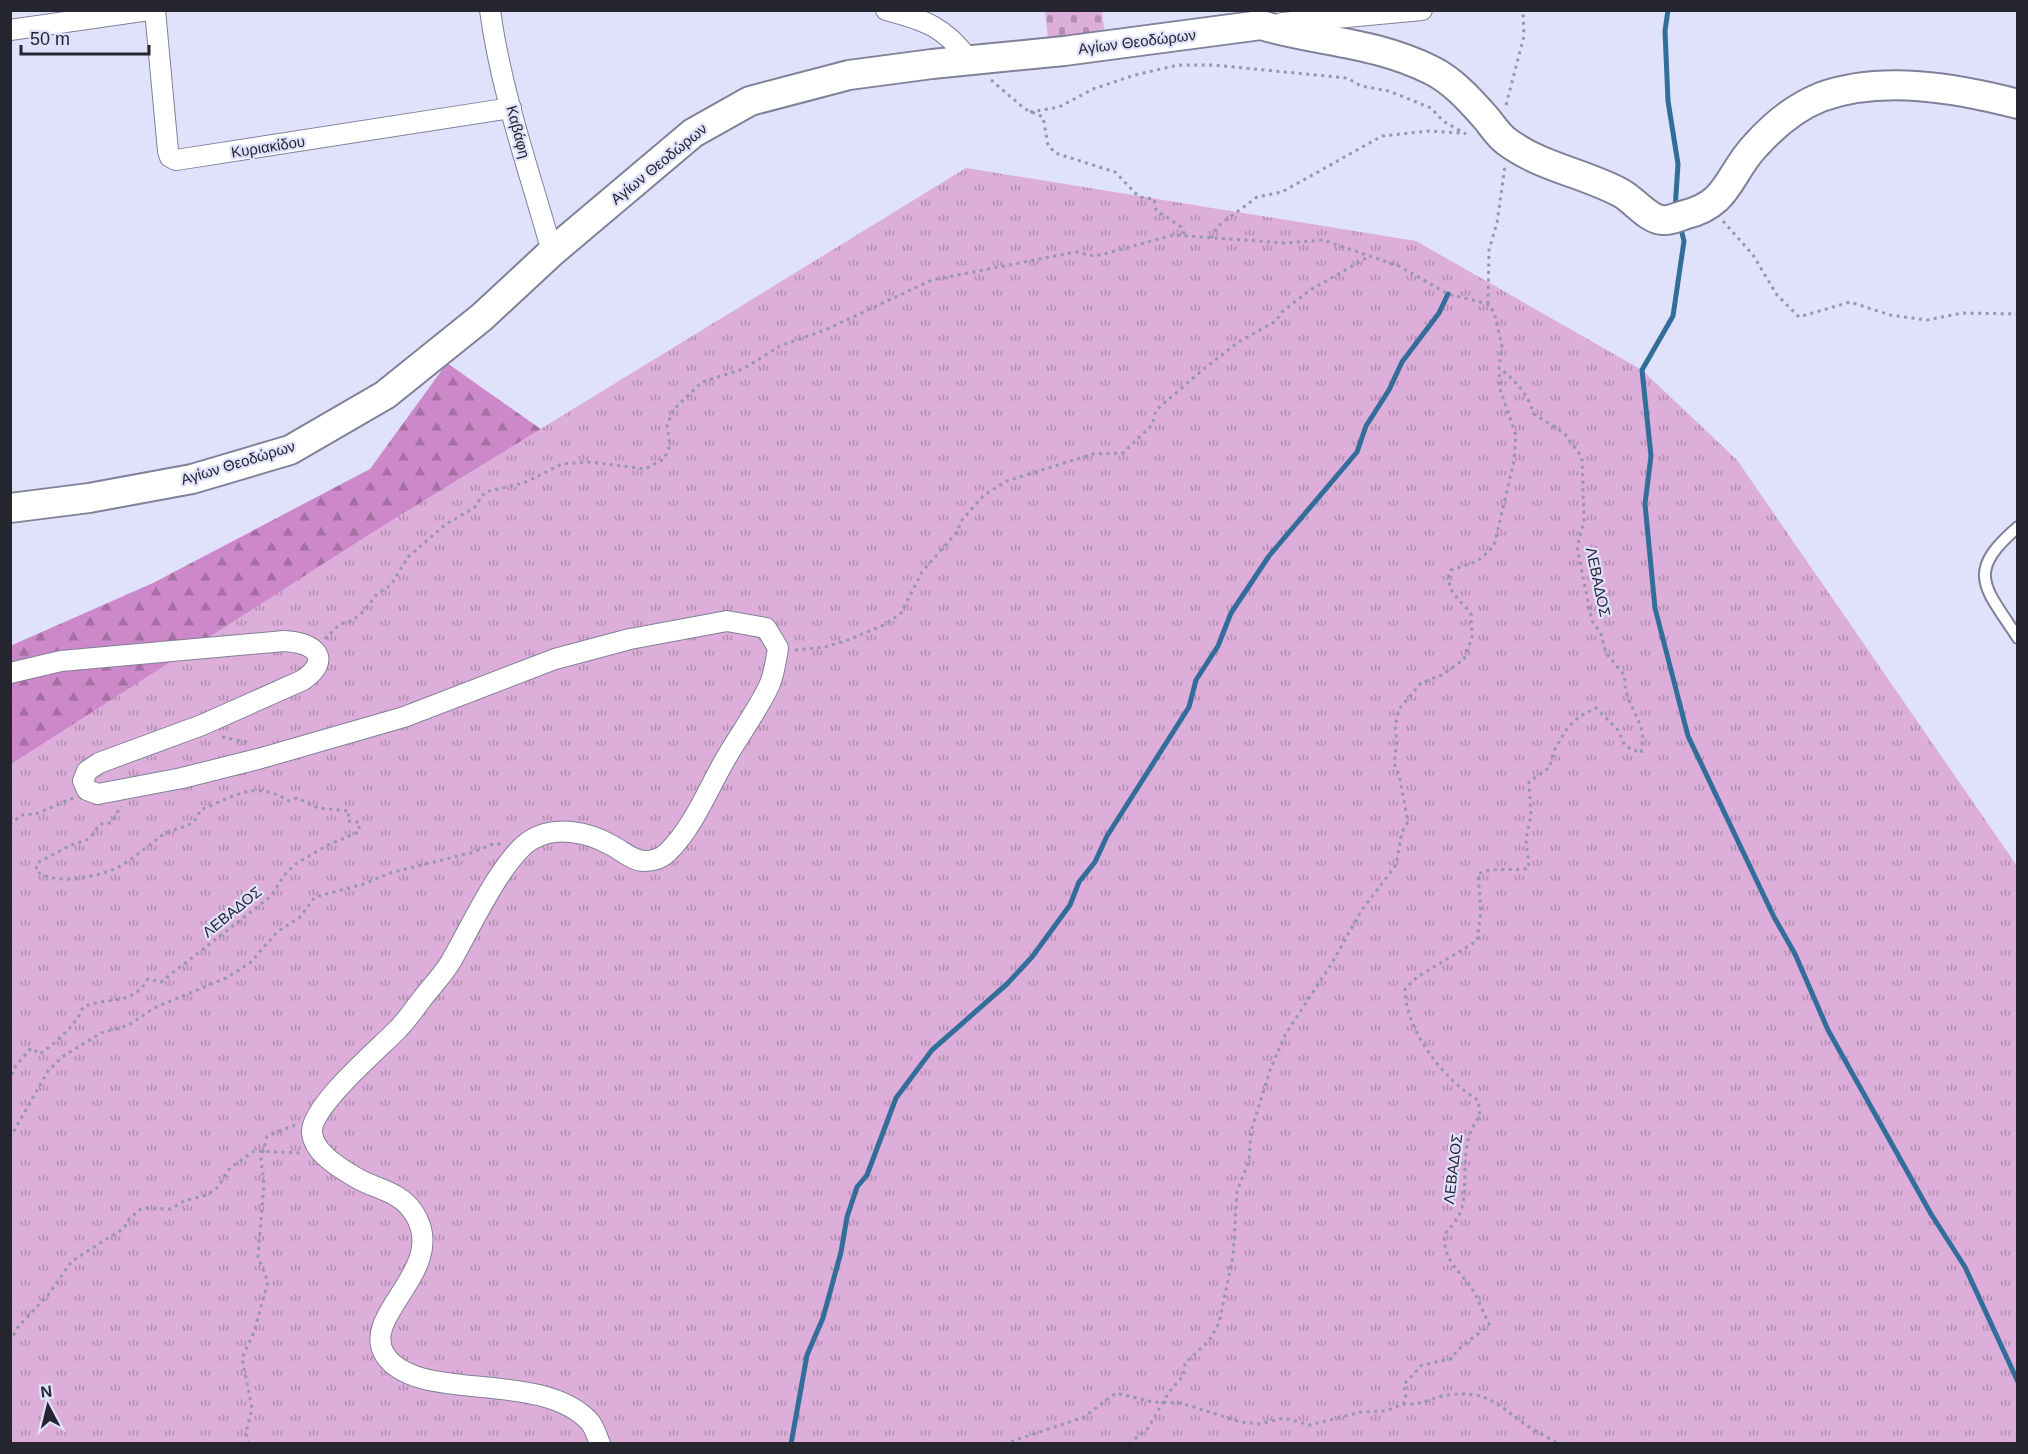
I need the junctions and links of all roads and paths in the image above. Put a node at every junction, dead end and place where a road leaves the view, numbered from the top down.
1 (149, 10) edge
2 (155, 10) edge
3 (490, 10) edge
4 (886, 10) edge
5 (1422, 10) edge
6 (1523, 10) edge
7 (1261, 25) junction
8 (10, 30) edge
9 (973, 59) junction
10 (2018, 104) edge
11 (512, 108) junction
12 (1030, 111) junction
13 (1466, 134) junction
14 (1502, 135) junction
15 (1688, 214) junction
16 (1186, 237) junction
17 (1211, 238) junction
18 (552, 252) junction
19 (1371, 256) junction
20 (1488, 304) junction
21 (2018, 314) edge
22 (1499, 368) junction
23 (10, 508) edge
24 (2018, 527) edge
25 (2018, 638) edge
26 (778, 648) junction
27 (317, 654) junction
28 (10, 673) edge
29 (202, 725) junction
30 (272, 755) junction
31 (91, 791) junction
32 (115, 792) junction
33 (10, 825) edge
34 (525, 845) junction
35 (10, 1082) edge
36 (320, 1113) junction
37 (10, 1138) edge
38 (264, 1150) junction
39 (325, 1155) junction
40 (10, 1342) edge
41 (1163, 1402) junction
42 (1403, 1404) junction
43 (249, 1443) edge
44 (600, 1443) edge
45 (1004, 1443) edge
46 (1129, 1443) edge
47 (1558, 1443) edge

1 - 8 street
2 - 11 street, Κυριακίδου
3 - 11 street, Καβάφη
4 - 9 street
5 - 7 street, Αγίων Θεοδώρων
6 - 14 path
7 - 9 street, Αγίων Θεοδώρων
7 - 14 street
9 - 12 path
9 - 18 street, Αγίων Θεοδώρων
10 - 15 street
11 - 18 street, Καβάφη
12 - 13 path
12 - 16 path
13 - 14 path
13 - 17 path
14 - 15 street
14 - 20 path
15 - 21 path
16 - 17 path
16 - 27 path
17 - 19 path
18 - 23 street, Αγίων Θεοδώρων
19 - 20 path
19 - 26 path
20 - 22 path
22 - 41 path
22 - 42 path, ΛΕΒΑΔΟΣ
24 - 25 lane
26 - 30 street
26 - 34 street
27 - 28 street
27 - 29 street
29 - 30 path
29 - 31 street
30 - 32 street
31 - 32 street
31 - 33 path
32 - 35 path, ΛΕΒΑΔΟΣ
34 - 36 street
34 - 37 path
36 - 38 path
36 - 39 street
38 - 39 path
38 - 40 path
38 - 43 path
39 - 44 street
41 - 42 path
41 - 45 path
41 - 46 path
42 - 47 path

